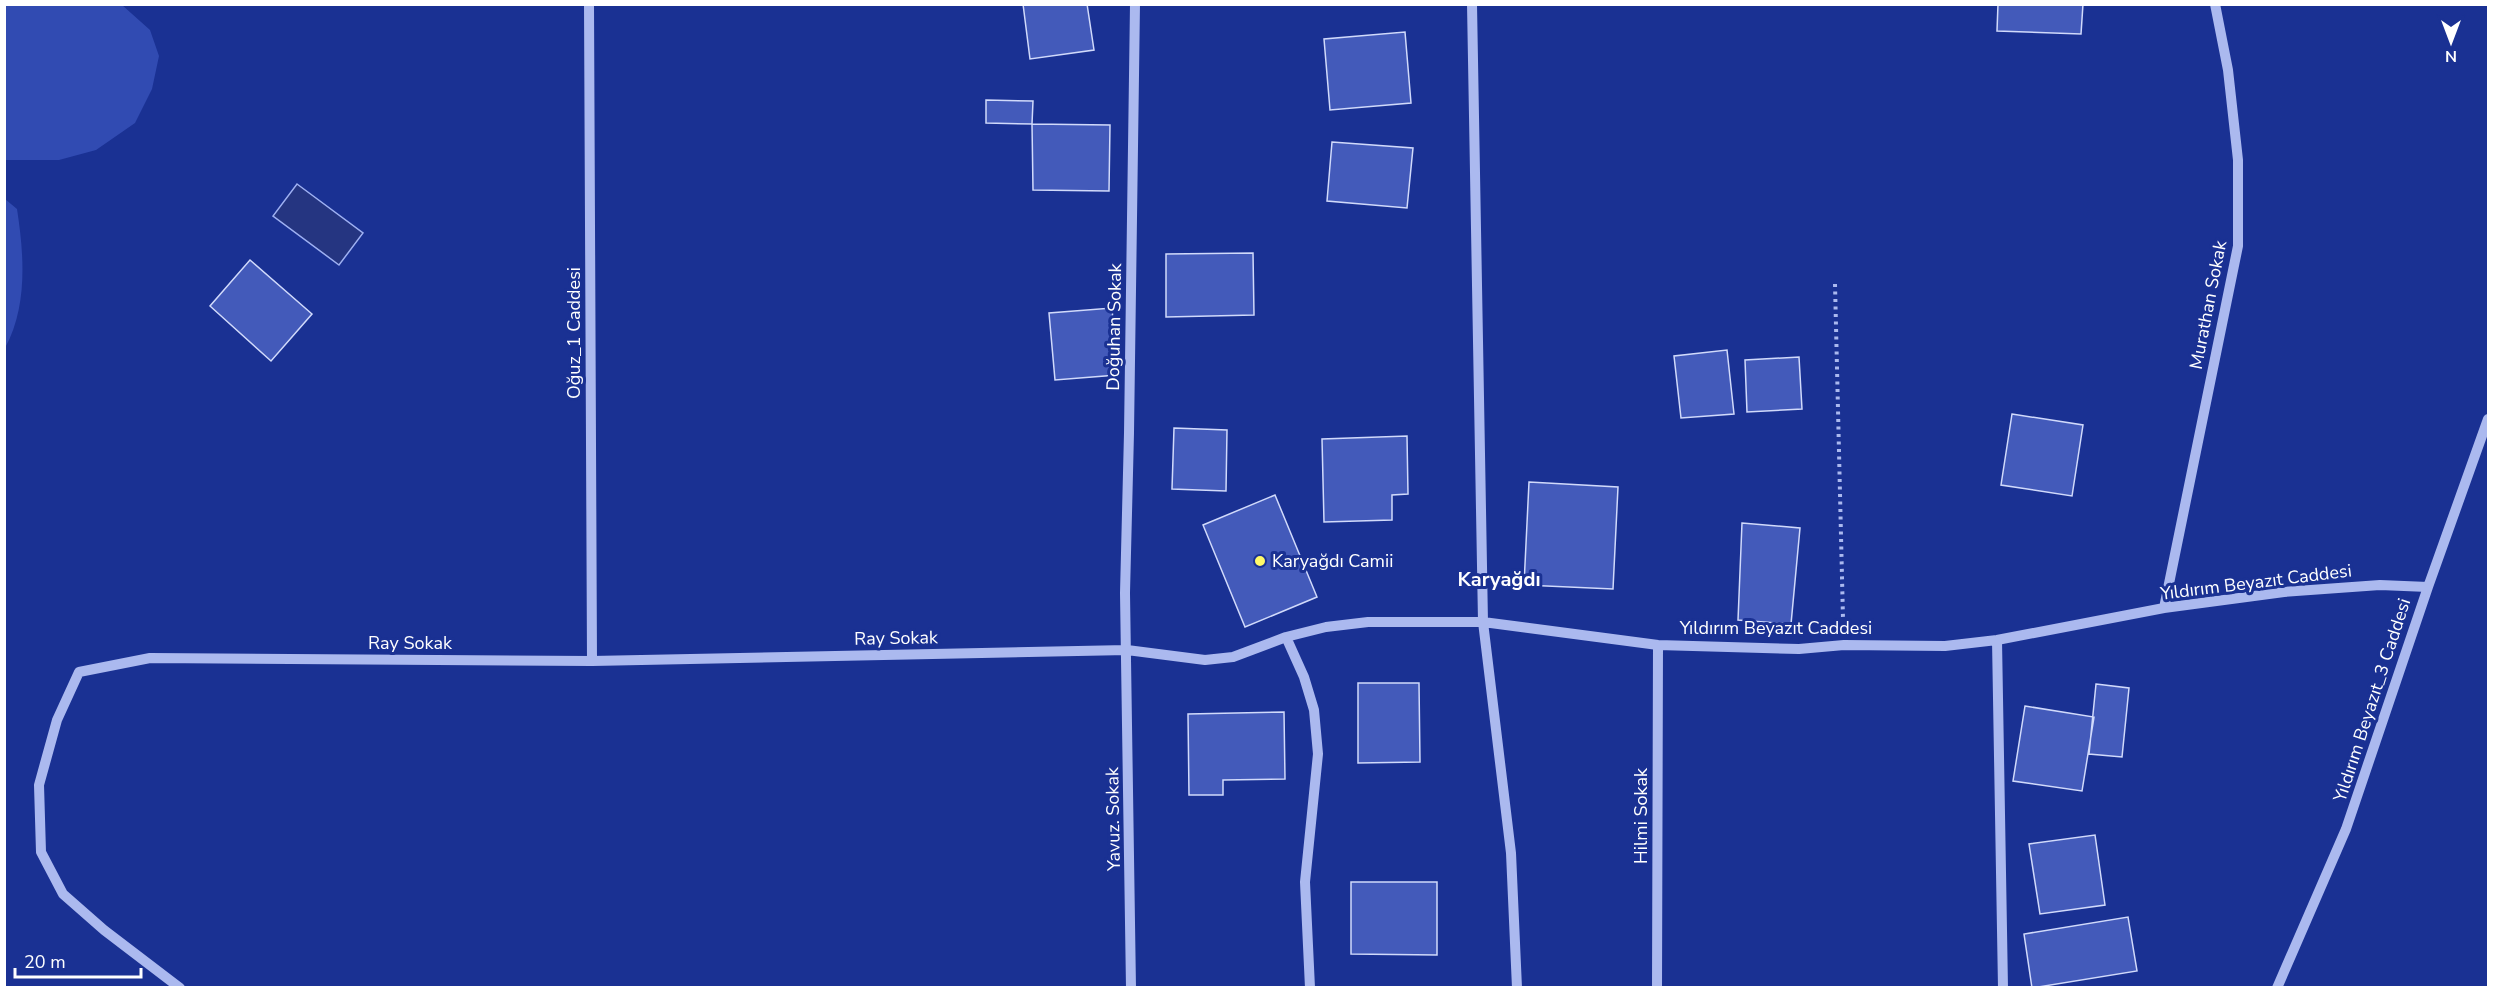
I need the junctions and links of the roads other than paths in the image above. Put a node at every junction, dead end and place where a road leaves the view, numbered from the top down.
1 (589, 4) edge
2 (1135, 4) edge
3 (1473, 4) edge
4 (2215, 4) edge
5 (2488, 419) edge
6 (2428, 587) junction
7 (2163, 608) junction
8 (1483, 622) junction
9 (1287, 637) junction
10 (1997, 640) junction
11 (1658, 645) junction
12 (1127, 650) junction
13 (592, 660) junction
14 (180, 987) edge
15 (1131, 987) edge
16 (1310, 987) edge
17 (1517, 987) edge
18 (1657, 987) edge
19 (2003, 987) edge
20 (2277, 987) edge

1 - 13 street, Oğuz_1 Caddesi
2 - 12 street, Doğuhan Sokak
3 - 8 street
4 - 7 street, Murathan Sokak
5 - 6 street, Yıldırım Beyazıt_3 Caddesi
6 - 7 street, Yıldırım Beyazıt Caddesi
6 - 20 street, Yıldırım Beyazıt_3 Caddesi
7 - 10 street, Yıldırım Beyazıt Caddesi
8 - 9 street, Yıldırım Beyazıt Caddesi
8 - 11 street, Yıldırım Beyazıt Caddesi
8 - 17 street
9 - 12 street, Yıldırım Beyazıt Caddesi
9 - 16 street
10 - 11 street, Yıldırım Beyazıt Caddesi
10 - 19 street
11 - 18 street, Hilmi Sokak
12 - 13 street, Ray Sokak
12 - 15 street, Yavuz. Sokak
13 - 14 street, Ray Sokak

